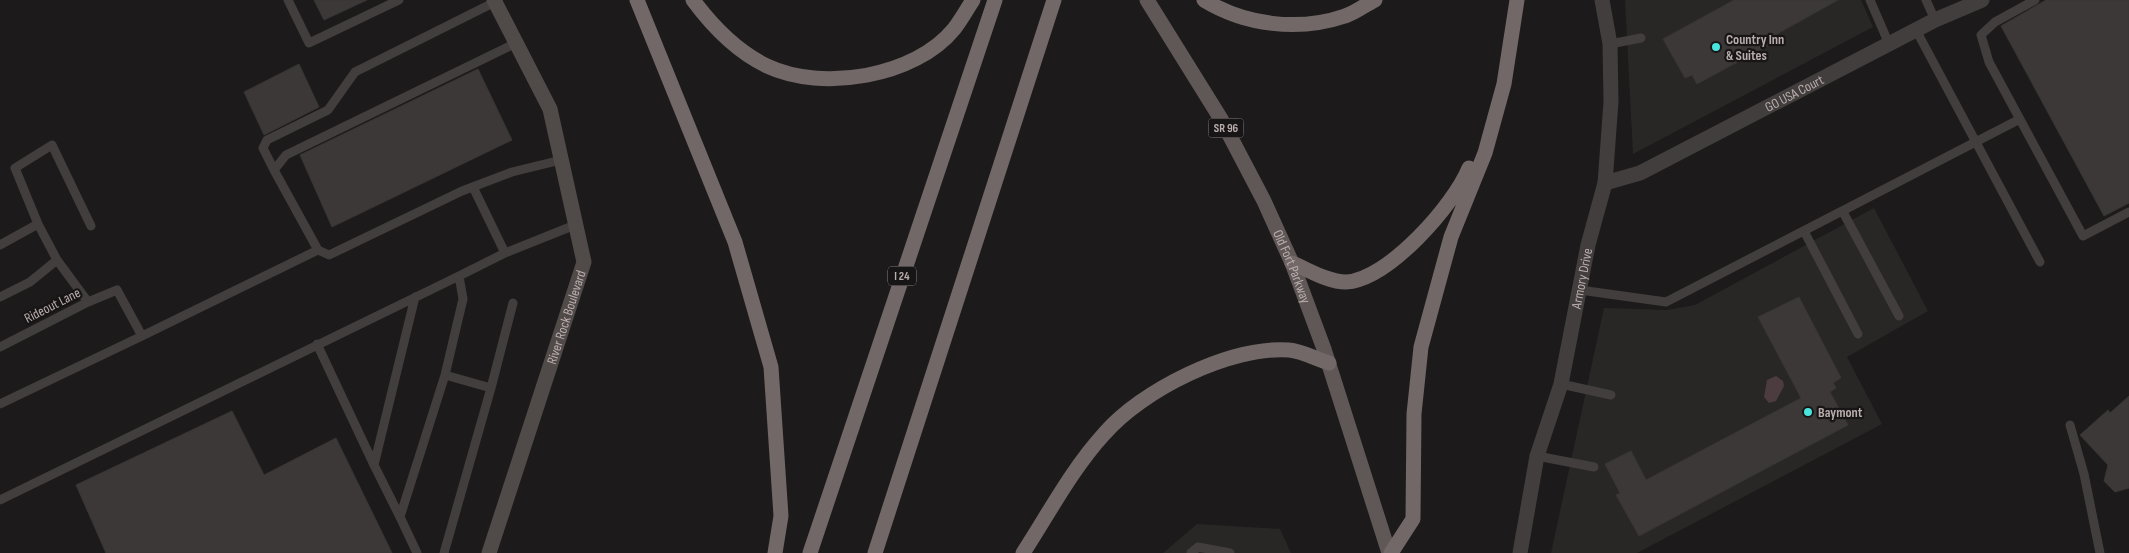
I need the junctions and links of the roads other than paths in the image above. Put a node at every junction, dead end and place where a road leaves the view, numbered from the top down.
1 (288, 0) edge
2 (399, 0) edge
3 (638, 0) edge
4 (693, 0) edge
5 (973, 0) edge
6 (995, 0) edge
7 (1054, 0) edge
8 (1147, 0) edge
9 (1204, 0) edge
10 (1375, 0) edge
11 (1517, 0) edge
12 (1602, 0) edge
13 (1870, 0) edge
14 (1926, 0) edge
15 (1982, 0) edge
16 (2035, 0) edge
17 (495, 1) edge
18 (1935, 20) junction
19 (1916, 30) junction
20 (1641, 38) dead end
21 (516, 43) junction
22 (1610, 44) junction
23 (1889, 44) junction
24 (1504, 84) junction
25 (2020, 119) junction
26 (1976, 142) junction
27 (561, 160) junction
28 (274, 170) junction
29 (1605, 183) junction
30 (473, 187) junction
31 (1842, 212) junction
32 (2129, 212) edge
33 (38, 224) junction
34 (575, 225) junction
35 (91, 226) dead end
36 (1804, 231) junction
37 (0, 244) edge
38 (318, 250) junction
39 (505, 253) junction
40 (57, 260) junction
41 (2040, 262) dead end
42 (1292, 263) junction
43 (459, 276) junction
44 (1580, 290) junction
45 (0, 297) edge
46 (414, 297) junction
47 (88, 302) junction
48 (513, 303) dead end
49 (1899, 316) dead end
50 (1858, 334) dead end
51 (142, 336) junction
52 (317, 344) junction
53 (0, 347) edge
54 (1329, 363) junction
55 (445, 375) junction
56 (1561, 384) junction
57 (492, 388) junction
58 (1611, 396) dead end
59 (0, 404) edge
60 (2070, 425) dead end
61 (1537, 456) junction
62 (374, 465) junction
63 (1594, 467) dead end
64 (0, 500) edge
65 (400, 517) junction
66 (417, 553) edge
67 (444, 553) edge
68 (490, 553) edge
69 (775, 553) edge
70 (810, 553) edge
71 (875, 553) edge
72 (1023, 553) edge
73 (1191, 553) edge
74 (1230, 553) edge
75 (1390, 553) edge
76 (1520, 553) edge
77 (2100, 553) edge

1 - 2 lane
3 - 69 highway
4 - 5 highway
6 - 70 highway, I 24
7 - 71 highway
8 - 42 main road, Old Fort Parkway / SR 96
9 - 10 highway
11 - 24 highway
12 - 22 street, Armory Drive
13 - 23 lane
14 - 18 lane
15 - 18 street, GO USA Court
16 - 25 lane
17 - 21 street, River Rock Boulevard
17 - 28 lane
18 - 19 street, GO USA Court
19 - 23 street, GO USA Court
19 - 26 lane
20 - 22 lane
21 - 27 street, River Rock Boulevard
21 - 28 lane
22 - 29 street, Armory Drive
23 - 29 street, GO USA Court
24 - 42 highway
24 - 75 highway
25 - 26 lane
25 - 32 lane
26 - 31 lane
26 - 41 lane
27 - 30 lane
27 - 34 street, River Rock Boulevard
28 - 38 lane
29 - 44 street, Armory Drive
30 - 38 lane
30 - 39 lane
31 - 36 lane
31 - 49 lane
33 - 35 lane
33 - 37 lane
33 - 40 lane
34 - 39 lane
34 - 68 street, River Rock Boulevard
36 - 44 lane
36 - 50 lane
38 - 51 lane
39 - 43 lane
40 - 45 lane
40 - 47 lane
42 - 54 main road, Old Fort Parkway / SR 96
43 - 46 lane
43 - 55 lane
44 - 56 street, Armory Drive
46 - 52 lane
46 - 62 lane
47 - 51 lane, Rideout Lane
47 - 53 lane, Rideout Lane
48 - 57 lane
51 - 59 lane
52 - 62 lane
52 - 64 lane
54 - 72 highway
54 - 75 main road, Old Fort Parkway / SR 96
55 - 57 lane
55 - 65 lane
56 - 58 lane
56 - 61 street, Armory Drive
57 - 67 lane
60 - 77 lane
61 - 63 lane
61 - 76 street, Armory Drive
62 - 65 lane
65 - 66 lane
73 - 74 lane

